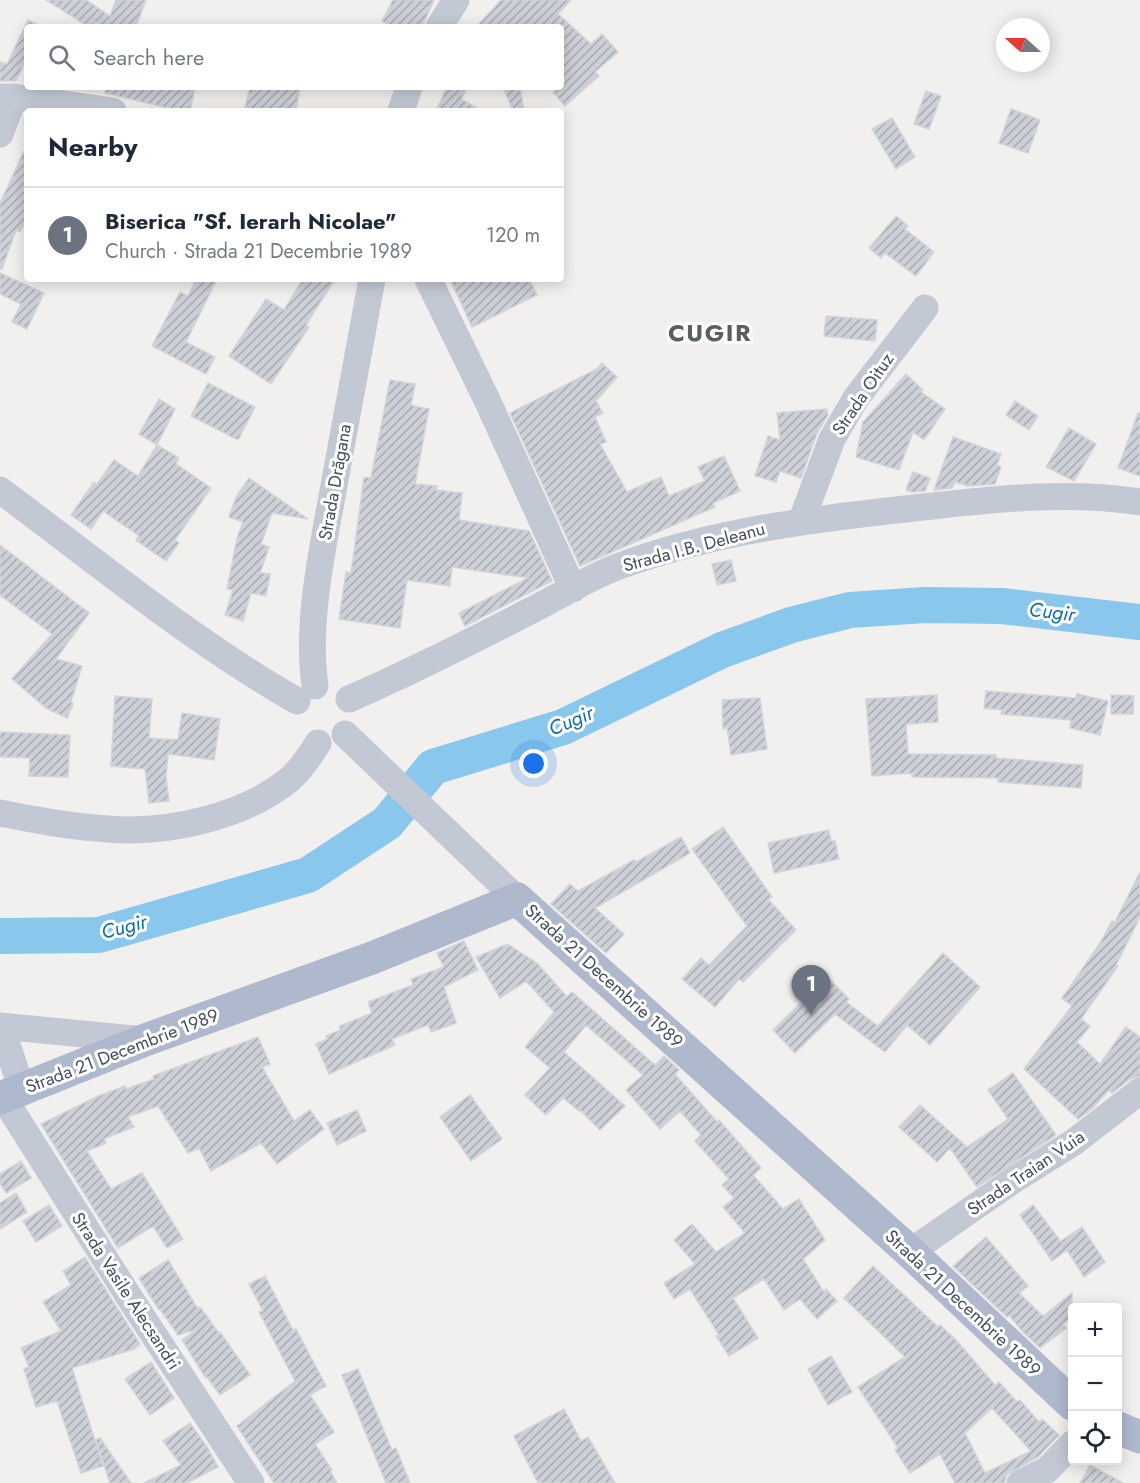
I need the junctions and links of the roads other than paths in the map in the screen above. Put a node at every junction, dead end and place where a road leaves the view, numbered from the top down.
1 (456, 0) edge
2 (441, 24) edge
3 (408, 90) edge
4 (7, 97) edge
5 (90, 108) edge
6 (402, 108) edge
7 (0, 134) edge
8 (371, 282) edge
9 (429, 282) edge
10 (925, 308) dead end
11 (0, 490) edge
12 (1140, 502) edge
13 (801, 522) junction
14 (573, 589) junction
15 (306, 693) junction
16 (349, 699) junction
17 (353, 742) junction
18 (318, 743) junction
19 (0, 813) edge
20 (517, 899) junction
21 (1, 1026) edge
22 (145, 1040) junction
23 (1140, 1091) edge
24 (8, 1095) edge
25 (910, 1252) junction
26 (1068, 1400) edge
27 (1122, 1430) edge
28 (1140, 1437) edge
29 (1068, 1448) edge
30 (251, 1483) edge
31 (1020, 1483) edge

1 - 2 street
3 - 6 street
4 - 5 street
4 - 7 street
8 - 15 street, Strada Drăgana
9 - 14 street
10 - 13 street, Strada Oituz
11 - 15 street
12 - 13 street, Strada I.B. Deleanu
13 - 14 street, Strada I.B. Deleanu
14 - 16 street, Strada I.B. Deleanu
15 - 16 street
15 - 18 street
16 - 17 street
17 - 18 street
17 - 20 street
18 - 19 street
20 - 22 main road, Strada 21 Decembrie 1989
20 - 25 main road, Strada 21 Decembrie 1989
21 - 22 street
21 - 24 street, Strada Vasile Alecsandri
22 - 24 main road, Strada 21 Decembrie 1989
23 - 25 street, Strada Traian Vuia
24 - 30 street, Strada Vasile Alecsandri
25 - 26 main road, Strada 21 Decembrie 1989
27 - 28 main road
29 - 31 street

